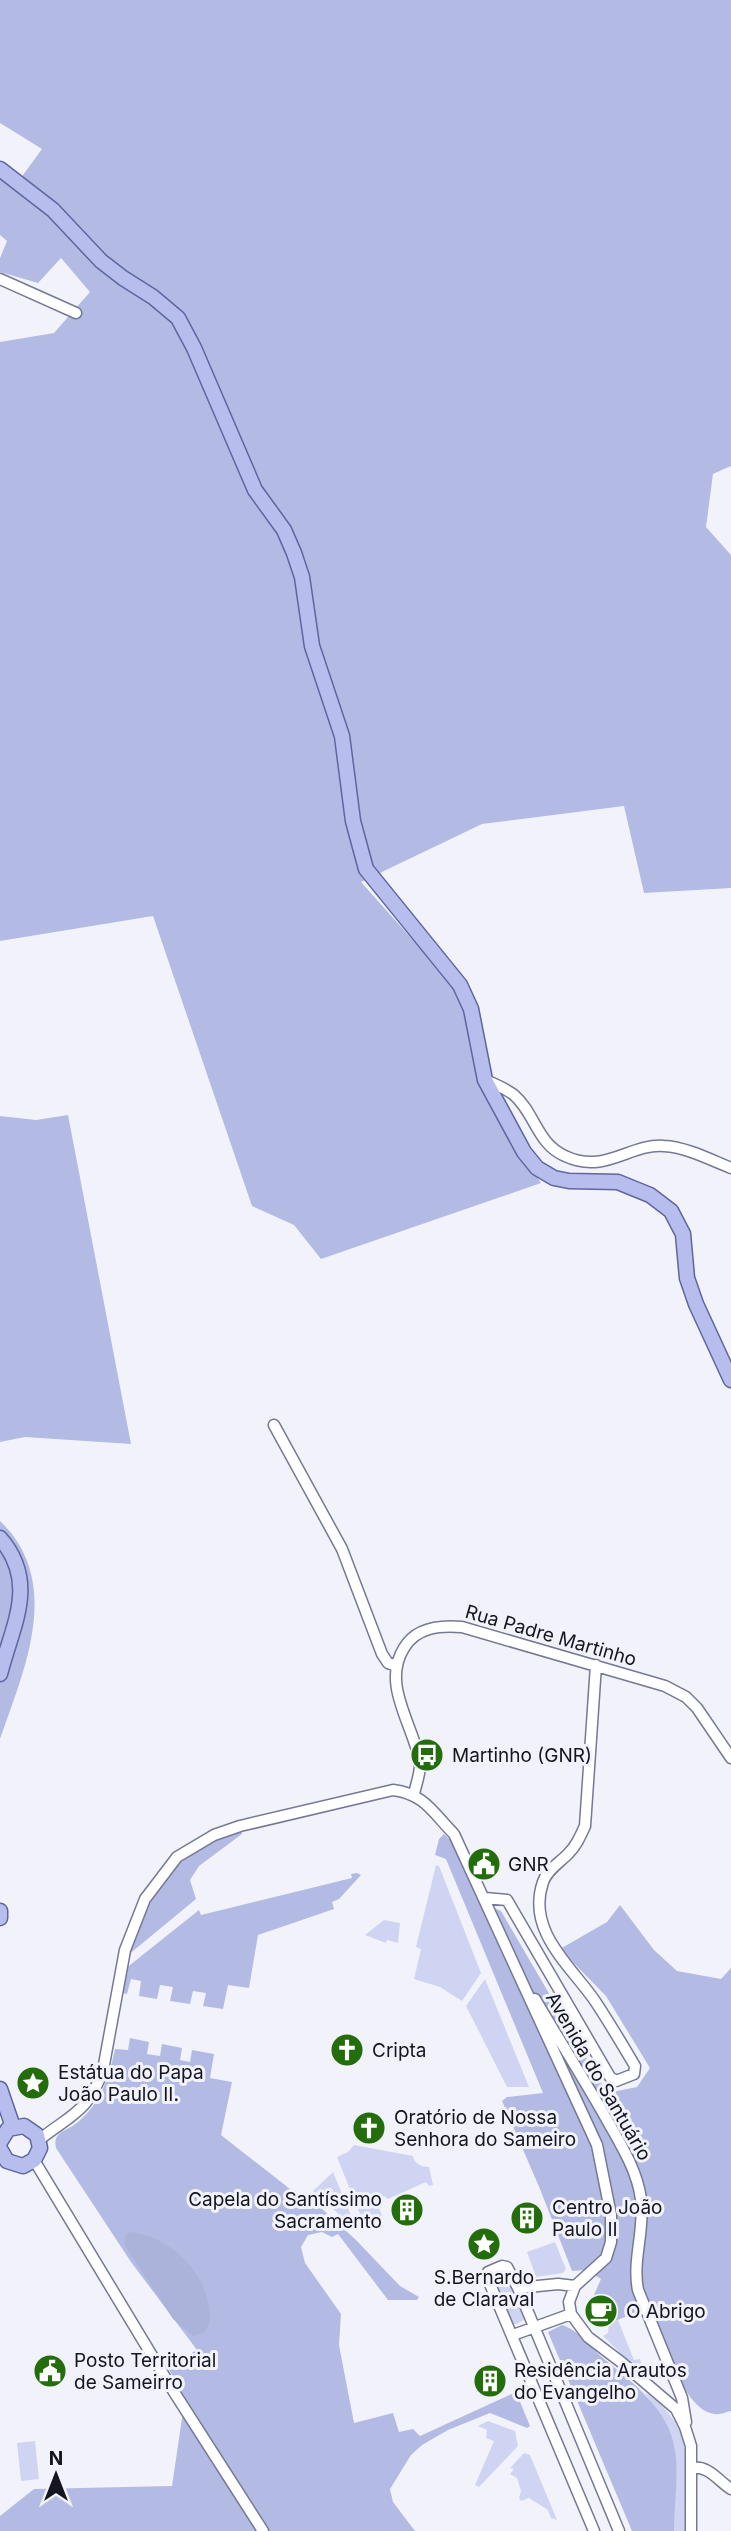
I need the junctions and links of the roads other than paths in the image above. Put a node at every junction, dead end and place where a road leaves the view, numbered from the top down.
1 (0, 169) edge
2 (0, 279) edge
3 (76, 313) dead end
4 (485, 1080) junction
5 (731, 1168) edge
6 (731, 1380) edge
7 (274, 1425) dead end
8 (0, 1538) edge
9 (596, 1665) junction
10 (397, 1666) junction
11 (0, 1674) edge
12 (731, 1758) edge
13 (414, 1794) junction
14 (485, 1898) junction
15 (0, 1912) edge
16 (0, 1918) edge
17 (517, 1975) junction
18 (0, 2089) edge
19 (13, 2127) junction
20 (39, 2140) junction
21 (0, 2142) edge
22 (1, 2158) edge
23 (34, 2160) junction
24 (575, 2286) junction
25 (518, 2288) junction
26 (571, 2314) junction
27 (534, 2327) junction
28 (513, 2334) junction
29 (574, 2423) junction
30 (553, 2431) junction
31 (690, 2441) junction
32 (691, 2472) junction
33 (731, 2489) edge
34 (263, 2531) edge
35 (594, 2531) edge
36 (619, 2531) edge
37 (691, 2531) edge

1 - 4 main road
2 - 3 street
4 - 5 street
4 - 6 main road
7 - 10 street
8 - 11 main road
9 - 10 street, Rua Padre Martinho
9 - 12 street, Rua Padre Martinho
9 - 14 street
10 - 13 street
13 - 14 street, Avenida do Santuário
13 - 20 street
14 - 17 street, Avenida do Santuário
15 - 16 main road
17 - 24 street, Avenida do Santuário
17 - 31 street, Avenida do Santuário
18 - 19 main road
19 - 20 main road
19 - 21 main road
20 - 23 main road
22 - 23 main road
23 - 34 street
24 - 25 street
24 - 26 street
25 - 27 street
25 - 28 street
26 - 27 street
26 - 31 street, Avenida do Santuário
27 - 28 street
27 - 29 street
28 - 30 street
29 - 30 street
29 - 36 street
30 - 35 street
31 - 32 street, Avenida do Santuário
32 - 33 street
32 - 37 street, Avenida do Santuário

